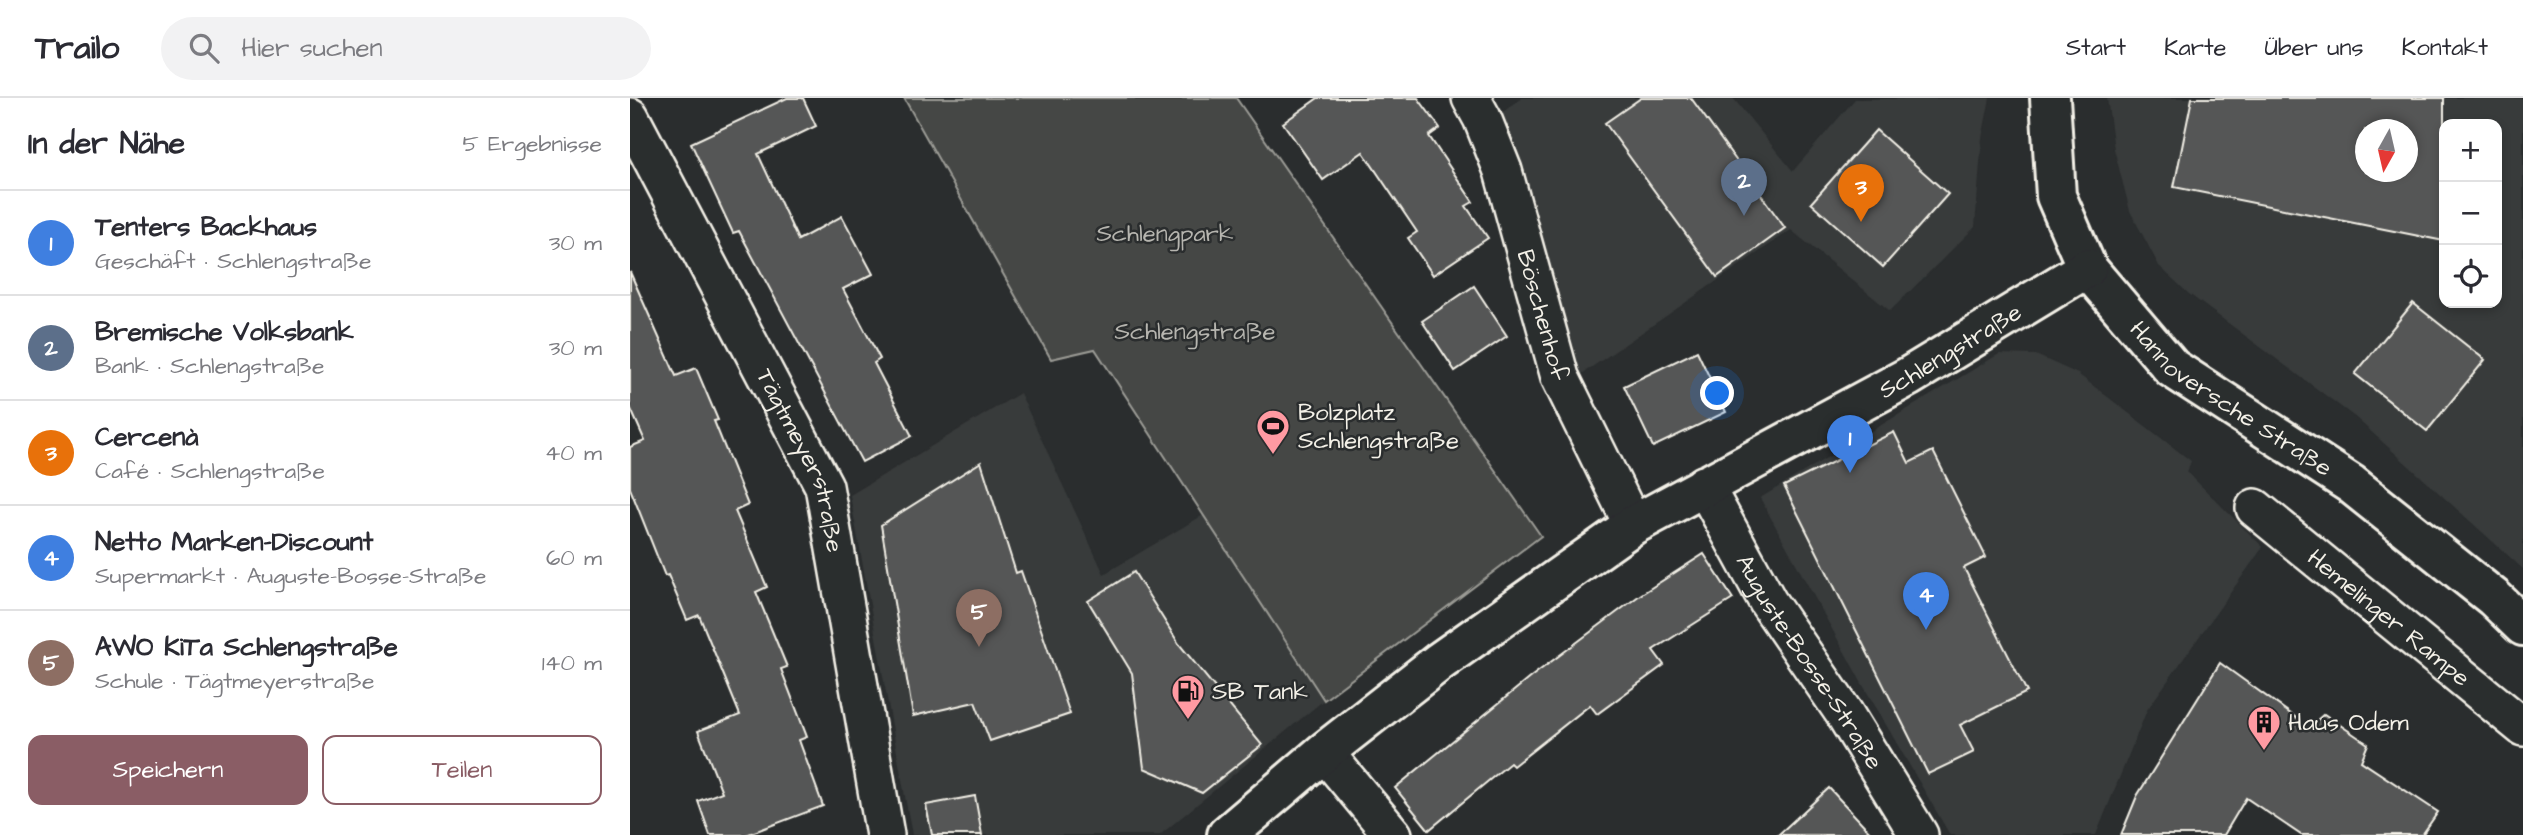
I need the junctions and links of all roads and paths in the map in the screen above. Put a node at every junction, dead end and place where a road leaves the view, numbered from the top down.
1 (1471, 98) edge
2 (2050, 98) edge
3 (630, 117) edge
4 (2087, 268) junction
5 (1704, 485) junction
6 (2255, 508) dead end
7 (1633, 525) junction
8 (2523, 626) edge
9 (2523, 727) edge
10 (1324, 752) junction
11 (885, 835) edge
12 (1227, 835) edge
13 (1393, 835) edge
14 (1919, 835) edge

1 - 7 street, Böschenhof
2 - 4 street, Hannoversche Straße
3 - 11 street, Tägtmeyerstraße
4 - 5 street, Schlengstraße
4 - 8 street, Hannoversche Straße
5 - 7 street, Schlengstraße
5 - 14 street, Auguste-Bosse-Straße
6 - 9 street, Hemelinger Rampe
7 - 10 street, Schlengstraße
10 - 12 street, Schlengstraße
10 - 13 street

